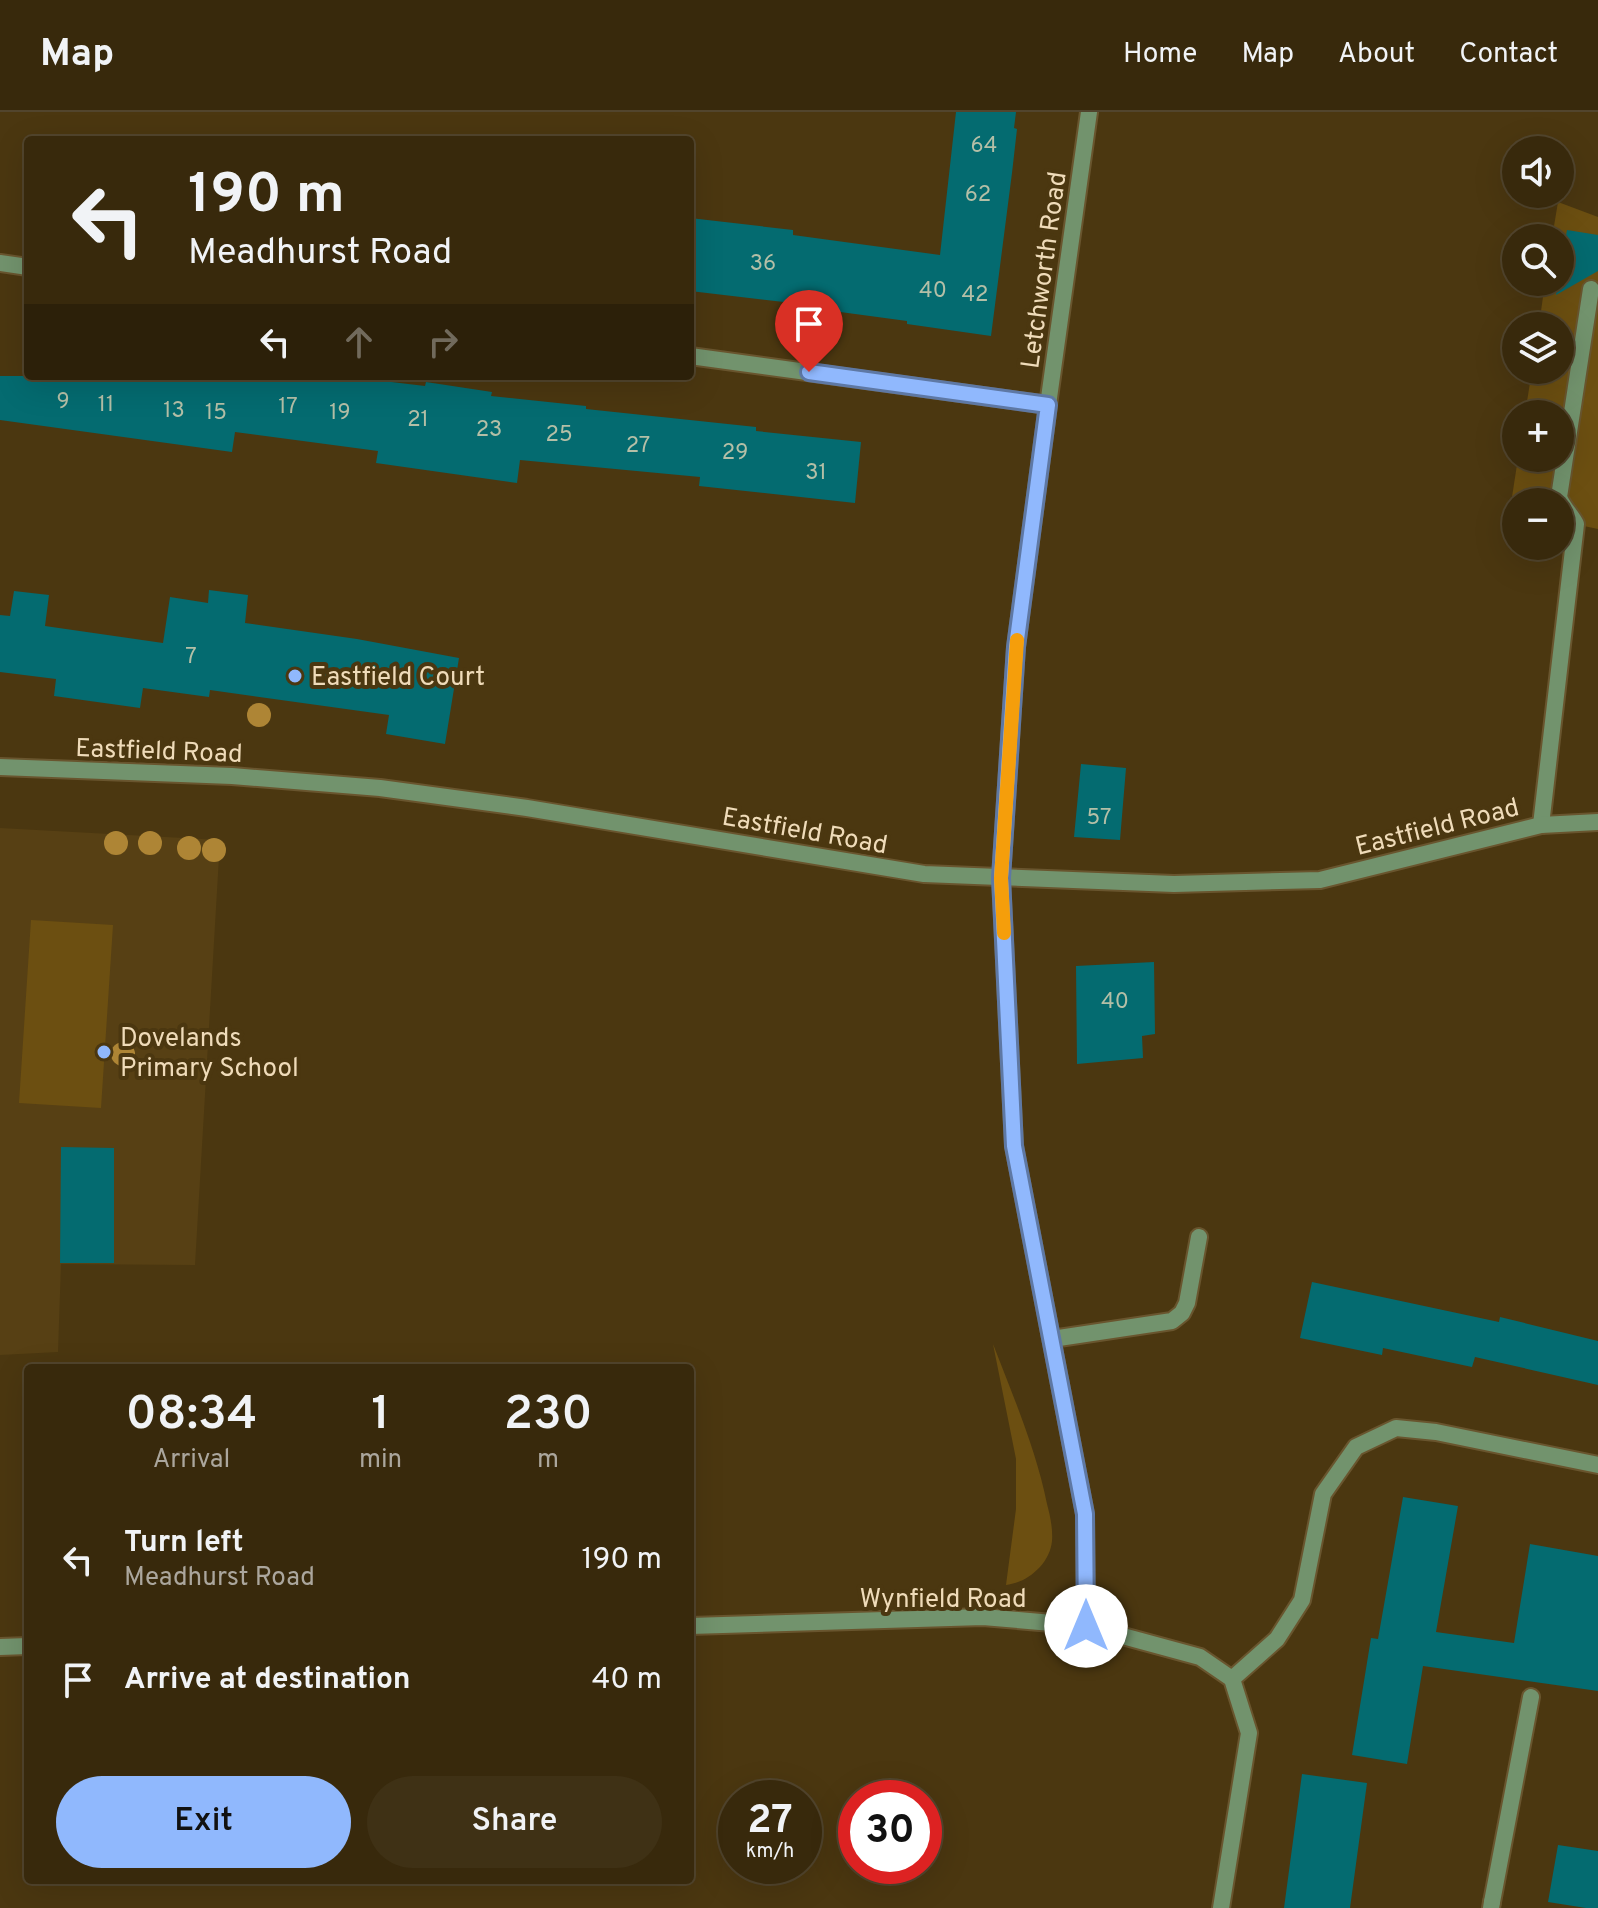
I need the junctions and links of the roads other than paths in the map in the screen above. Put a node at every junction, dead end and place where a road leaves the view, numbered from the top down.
1 (1089, 112) edge
2 (0, 263) edge
3 (24, 266) edge
4 (1591, 289) dead end
5 (694, 357) edge
6 (1048, 405) junction
7 (0, 767) edge
8 (1598, 822) edge
9 (1541, 825) junction
10 (1001, 878) junction
11 (1199, 1237) dead end
12 (1052, 1339) junction
13 (1598, 1465) edge
14 (694, 1626) edge
15 (1086, 1626) junction
16 (24, 1646) edge
17 (0, 1647) edge
18 (1232, 1679) junction
19 (1531, 1697) dead end
20 (1491, 1905) edge
21 (1221, 1908) edge

1 - 6 street, Letchworth Road
2 - 3 street
4 - 9 street
5 - 6 street
6 - 10 street, Letchworth Road
7 - 10 street, Eastfield Road
8 - 9 street, Eastfield Road
9 - 10 street, Eastfield Road
10 - 12 street, Letchworth Road
11 - 12 street
12 - 15 street, Letchworth Road
13 - 18 street
14 - 15 street, Wynfield Road
15 - 18 street, Wynfield Road
16 - 17 street
18 - 21 street
19 - 20 street

